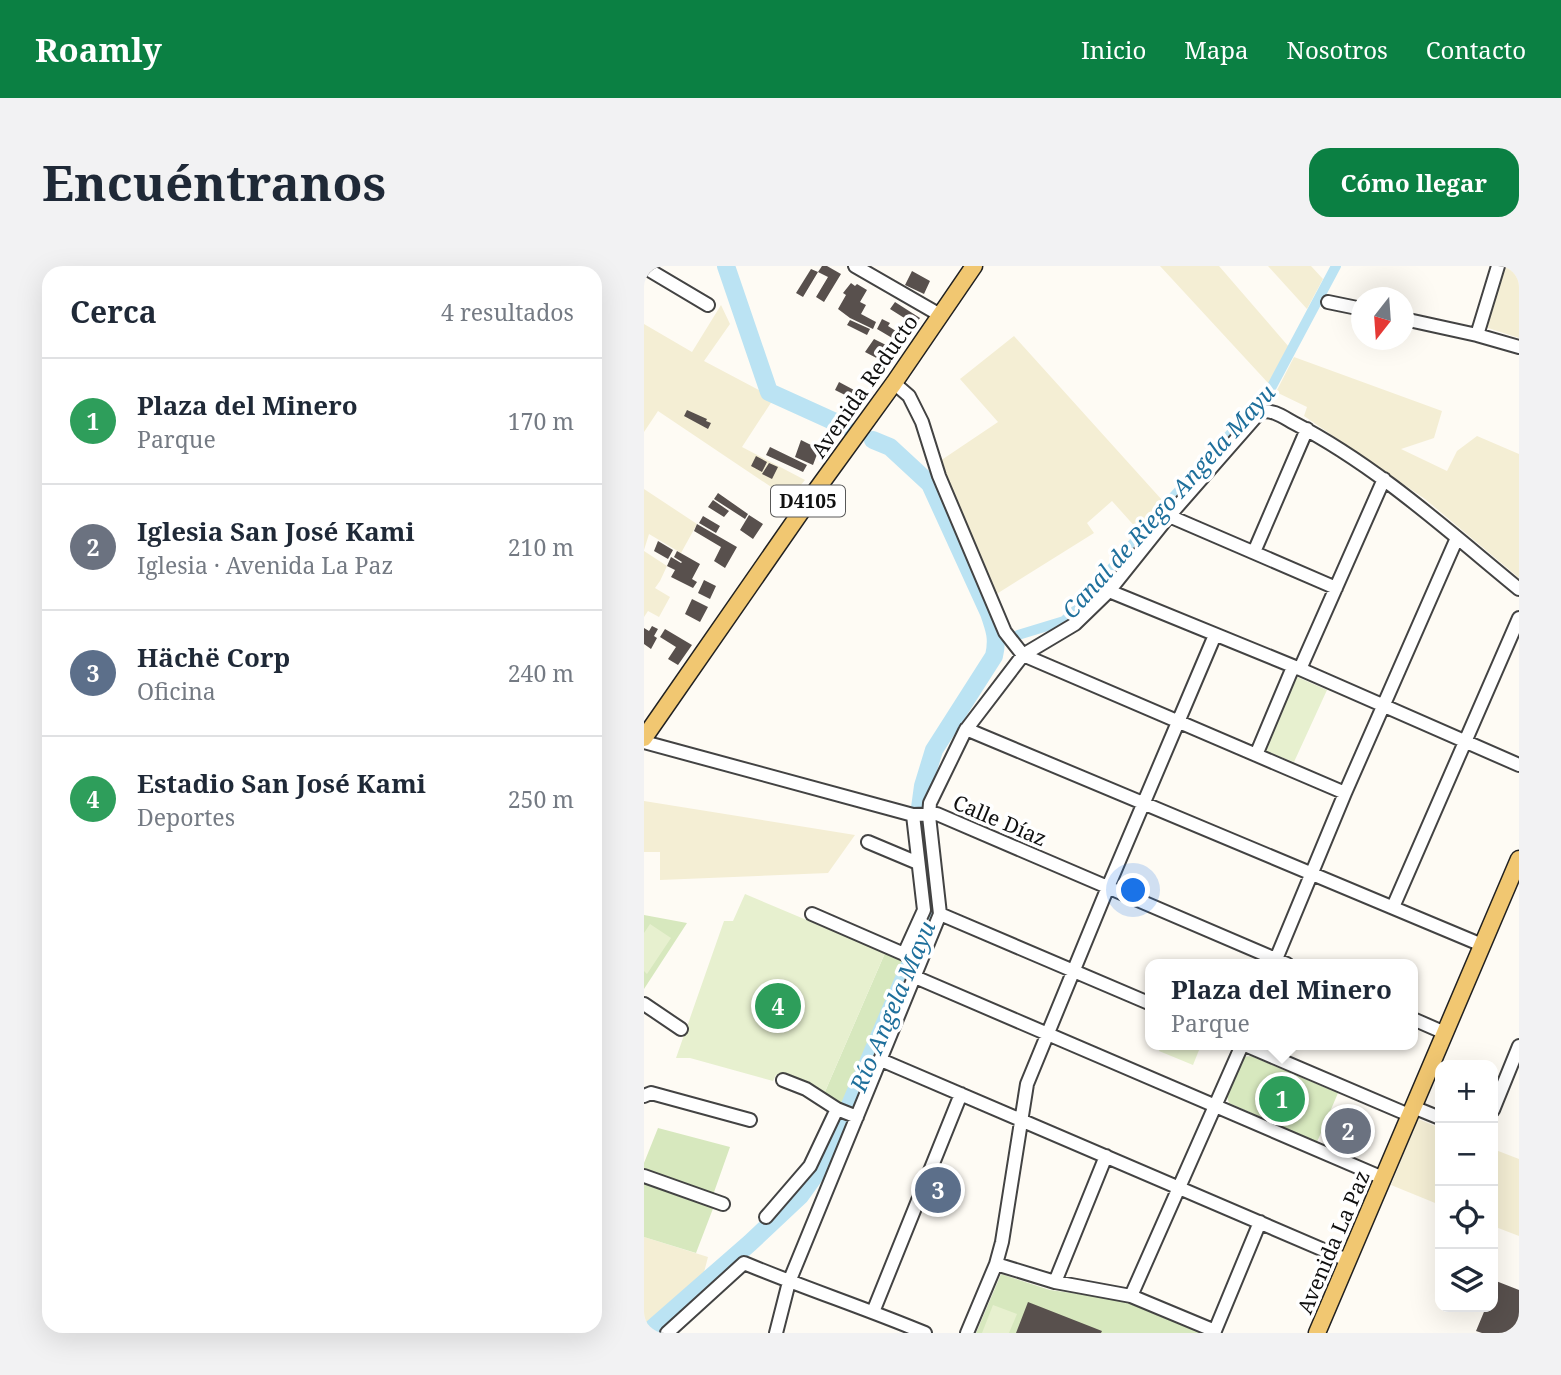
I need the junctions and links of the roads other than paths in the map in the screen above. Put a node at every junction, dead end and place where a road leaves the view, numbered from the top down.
1 (855, 266) edge
2 (974, 266) edge
3 (1498, 266) edge
4 (644, 267) edge
5 (1328, 302) dead end
6 (708, 305) dead end
7 (1351, 307) edge
8 (940, 315) junction
9 (1414, 321) edge
10 (1477, 335) junction
11 (1519, 347) edge
12 (894, 383) junction
13 (1307, 429) junction
14 (1384, 479) junction
15 (1169, 516) junction
16 (1457, 538) junction
17 (1254, 552) junction
18 (1336, 588) junction
19 (1519, 589) edge
20 (1109, 591) junction
21 (1519, 618) edge
22 (1215, 635) junction
23 (1023, 655) junction
24 (1296, 668) junction
25 (1383, 706) junction
26 (1179, 722) junction
27 (967, 729) junction
28 (644, 740) edge
29 (1465, 742) junction
30 (1256, 755) junction
31 (1519, 765) edge
32 (1345, 793) junction
33 (1144, 803) junction
34 (914, 815) junction
35 (929, 816) junction
36 (868, 842) dead end
37 (1519, 859) edge
38 (918, 863) junction
39 (1312, 874) junction
40 (1108, 887) junction
41 (1392, 908) junction
42 (811, 914) dead end
43 (940, 914) junction
44 (1482, 945) junction
45 (1270, 959) edge
46 (1280, 959) edge
47 (1073, 971) junction
48 (915, 977) junction
49 (1145, 1001) edge
50 (644, 1004) edge
51 (1418, 1021) edge
52 (681, 1029) dead end
53 (1445, 1033) junction
54 (1047, 1034) junction
55 (1519, 1046) edge
56 (1242, 1050) edge
57 (1257, 1050) edge
58 (881, 1060) junction
59 (783, 1080) dead end
60 (961, 1094) junction
61 (644, 1096) edge
62 (1498, 1098) edge
63 (1215, 1106) junction
64 (837, 1109) junction
65 (1411, 1111) junction
66 (858, 1117) junction
67 (1435, 1117) edge
68 (750, 1120) dead end
69 (1021, 1120) junction
70 (1106, 1156) junction
71 (644, 1176) edge
72 (1383, 1178) junction
73 (1178, 1187) junction
74 (723, 1203) dead end
75 (766, 1217) dead end
76 (1261, 1222) junction
77 (1347, 1259) junction
78 (996, 1264) junction
79 (789, 1282) junction
80 (1055, 1282) junction
81 (1131, 1296) junction
82 (873, 1312) junction
83 (670, 1332) edge
84 (1215, 1332) edge
85 (776, 1333) edge
86 (925, 1333) edge
87 (967, 1333) edge
88 (1317, 1333) edge

1 - 8 street
2 - 8 main road, Avenida Reducto / D4105
3 - 10 street
4 - 6 street
5 - 7 street
8 - 12 main road, Avenida Reducto / D4105
9 - 10 street
10 - 11 street
12 - 23 street
12 - 28 main road, Avenida Reducto / D4105
13 - 14 street
13 - 15 street
13 - 17 street
14 - 16 street
14 - 18 street
15 - 17 street
15 - 20 street
16 - 19 street
16 - 25 street
17 - 18 street
18 - 24 street
20 - 22 street
20 - 23 street
21 - 29 street
22 - 24 street
22 - 26 street
23 - 26 street
23 - 27 street
24 - 25 street
24 - 30 street
25 - 29 street
25 - 32 street
26 - 30 street
26 - 33 street
27 - 33 street
27 - 35 street
28 - 34 street, Calle Díaz
29 - 31 street
29 - 41 street
30 - 32 street
32 - 39 street
33 - 39 street
33 - 40 street
34 - 35 street, Calle Díaz
34 - 38 street
35 - 40 street, Calle Díaz
35 - 43 street
36 - 38 street
37 - 44 main road, Avenida La Paz
38 - 42 street
39 - 41 street
39 - 46 street
40 - 45 street, Calle Díaz
40 - 47 street
41 - 44 street
43 - 47 street
43 - 48 street
44 - 53 main road, Avenida La Paz
47 - 49 street
47 - 54 street
48 - 54 street
48 - 58 street
50 - 52 street
51 - 53 street
53 - 65 main road, Avenida La Paz
54 - 63 street
54 - 69 street
55 - 62 street
56 - 63 street
57 - 65 street
58 - 60 street
58 - 66 street
59 - 64 street
60 - 69 street
60 - 82 street
61 - 68 street
63 - 72 street
63 - 73 street
64 - 66 street
64 - 75 street
65 - 67 street
65 - 72 main road, Avenida La Paz
66 - 79 street
69 - 70 street
69 - 78 street
70 - 73 street
70 - 80 street
71 - 74 street
72 - 77 main road, Avenida La Paz
73 - 76 street
73 - 81 street
76 - 77 street
76 - 84 street
77 - 88 main road, Avenida La Paz
78 - 80 street
78 - 87 street
79 - 82 street
79 - 83 street
79 - 85 street
80 - 81 street
81 - 84 street
82 - 86 street

